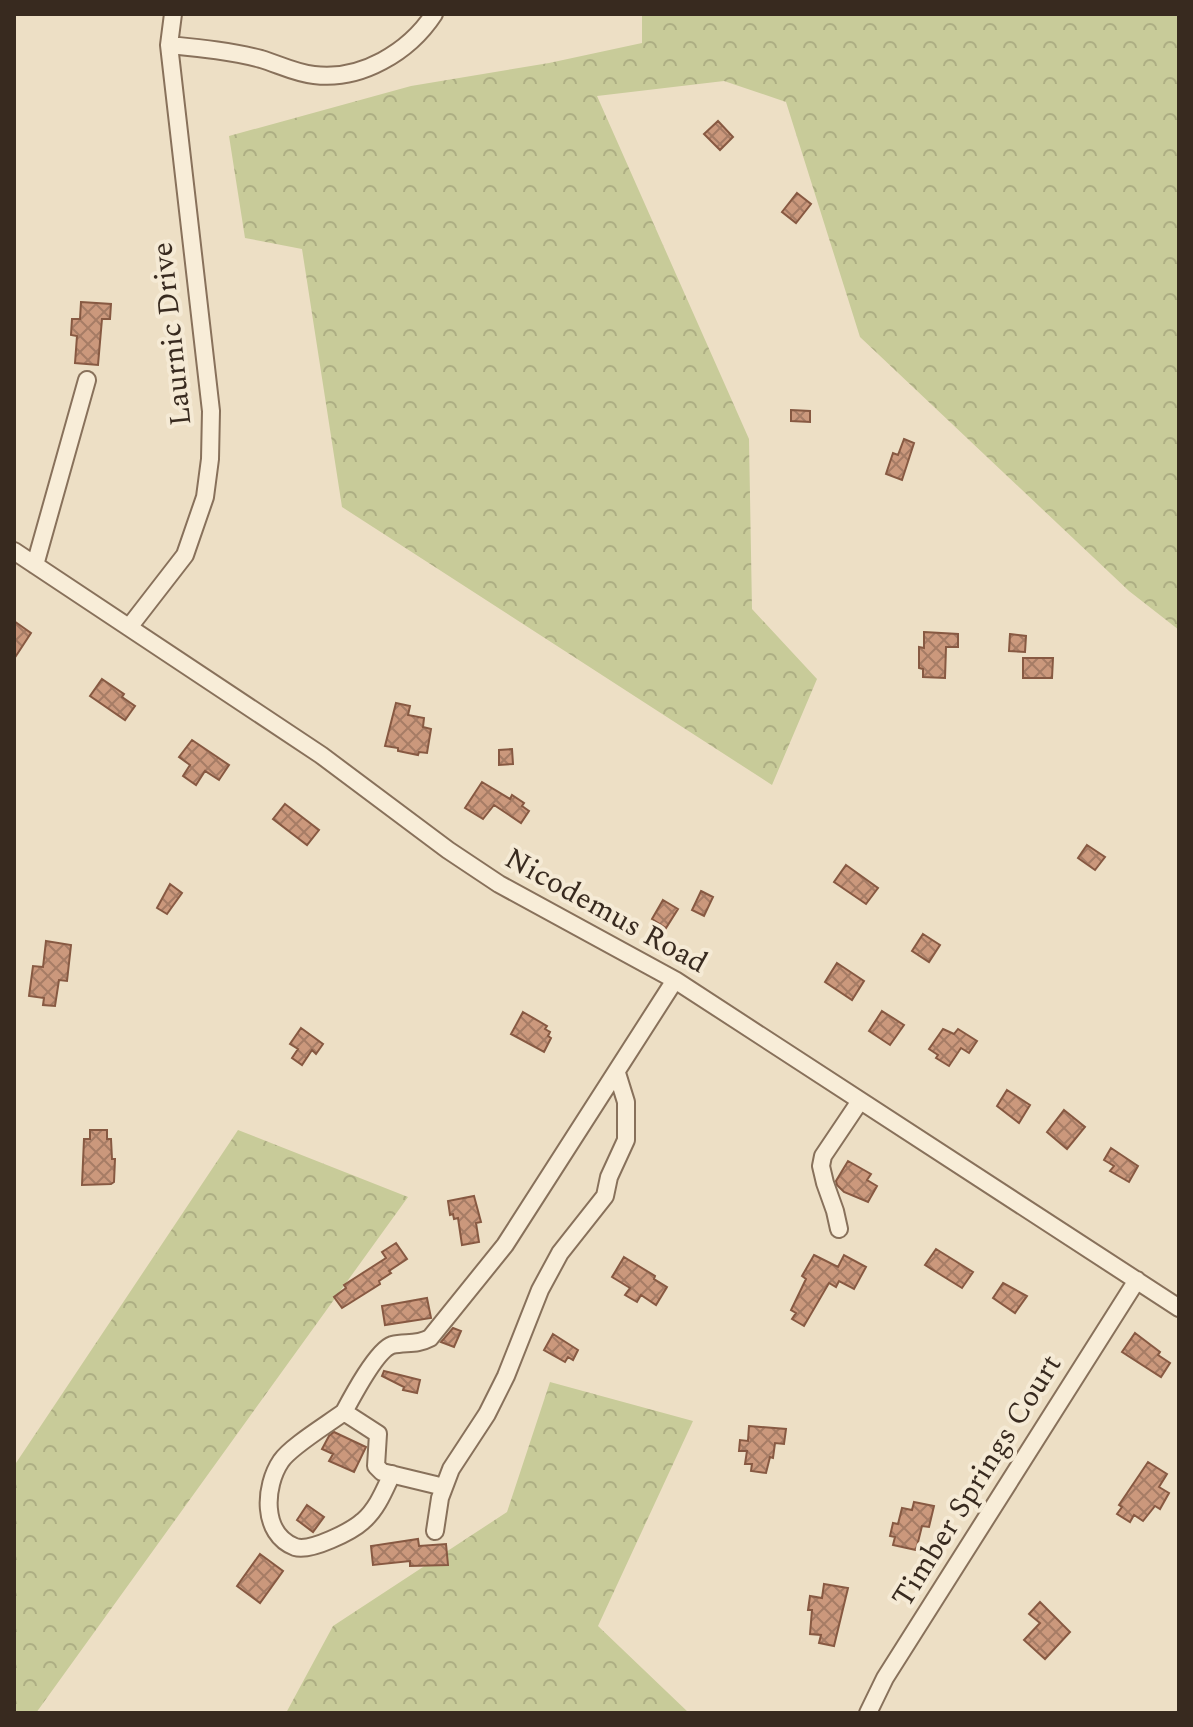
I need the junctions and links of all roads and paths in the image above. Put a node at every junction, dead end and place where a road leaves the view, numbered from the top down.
1 (173, 14) edge
2 (434, 14) edge
3 (169, 45) junction
4 (87, 380) dead end
5 (14, 551) edge
6 (35, 565) junction
7 (130, 626) junction
8 (675, 980) junction
9 (617, 1073) junction
10 (860, 1101) junction
11 (839, 1229) dead end
12 (1137, 1280) junction
13 (1179, 1308) edge
14 (344, 1412) junction
15 (392, 1474) junction
16 (444, 1487) junction
17 (435, 1531) dead end
18 (868, 1713) edge

1 - 3 street, Laurnic Drive
2 - 3 street
3 - 7 street, Laurnic Drive
4 - 6 street
5 - 6 street, Nicodemus Road
6 - 7 street, Nicodemus Road
7 - 8 street, Nicodemus Road
8 - 9 street
8 - 10 street, Nicodemus Road
9 - 14 street
9 - 16 street
10 - 11 street
10 - 12 street, Nicodemus Road
12 - 13 street, Nicodemus Road
12 - 18 street, Timber Springs Court
14 - 15 street
14 - 15 street
15 - 16 street
16 - 17 street

